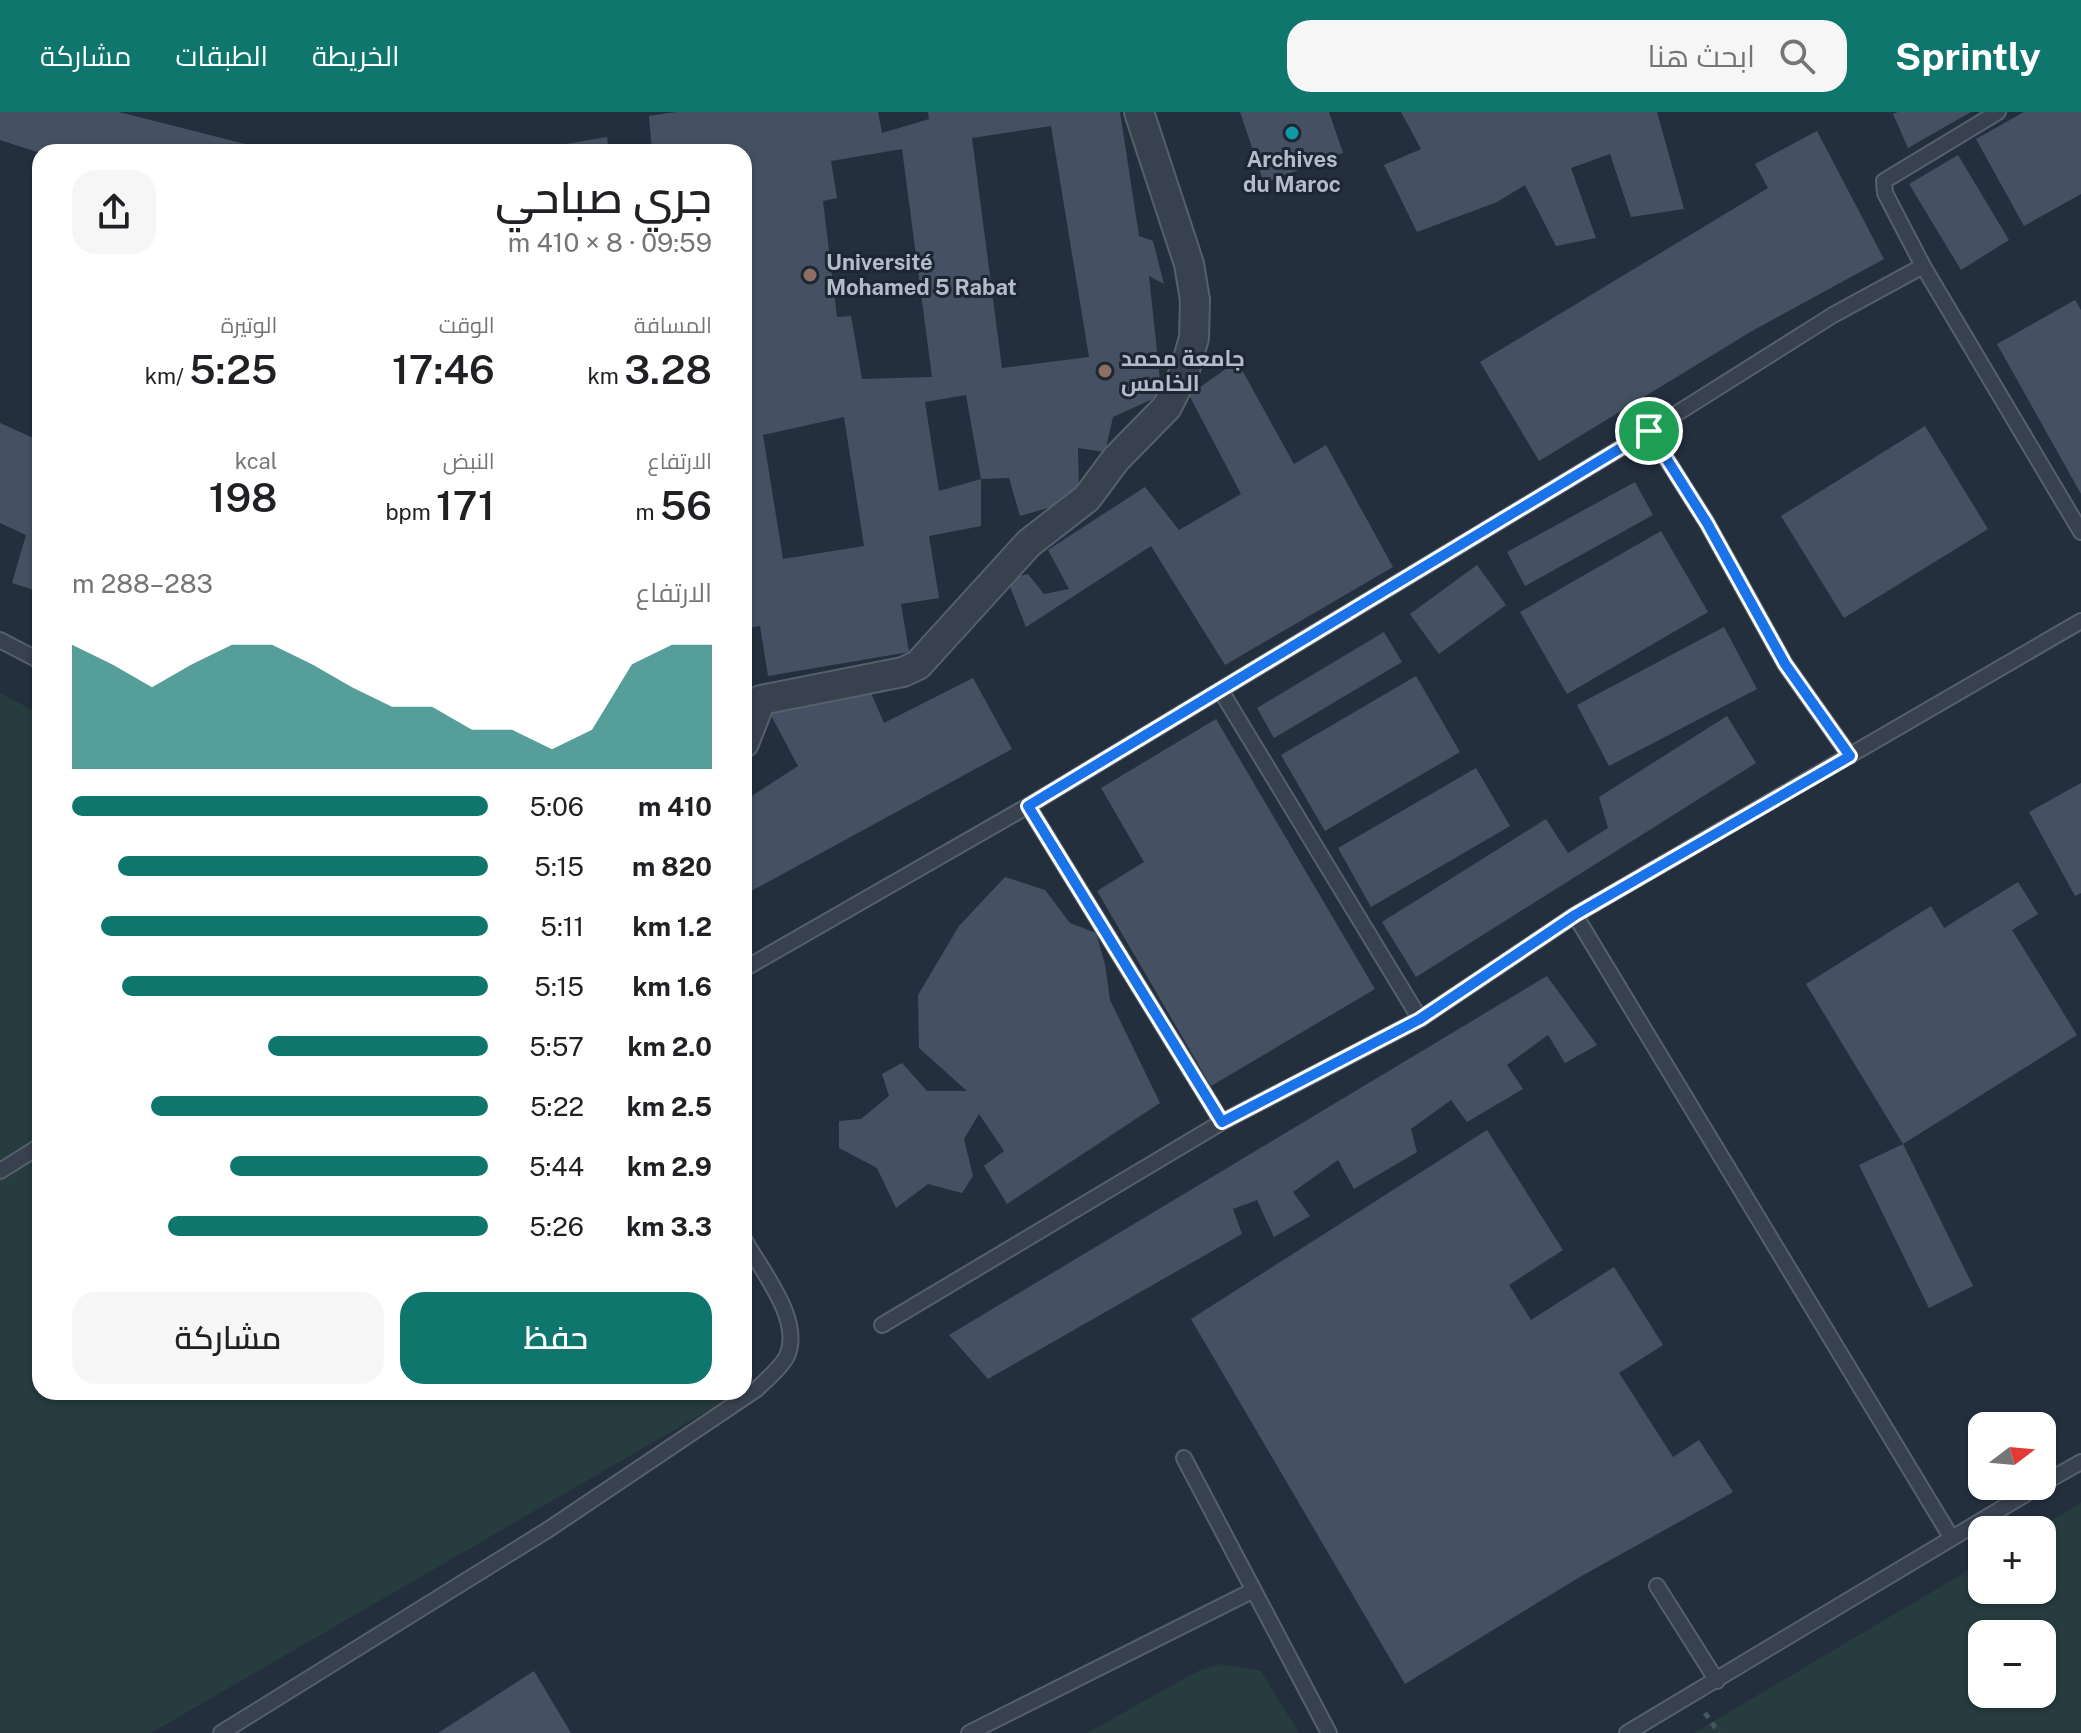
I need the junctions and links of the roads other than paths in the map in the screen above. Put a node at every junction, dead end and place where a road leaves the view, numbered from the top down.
1 (1139, 112) edge
2 (1998, 112) edge
3 (1923, 266) junction
4 (1649, 431) junction
5 (2081, 532) edge
6 (2081, 621) edge
7 (0, 640) edge
8 (32, 657) edge
9 (1221, 691) junction
10 (752, 723) edge
11 (1850, 756) junction
12 (1028, 806) junction
13 (1575, 915) junction
14 (752, 964) edge
15 (1420, 1019) junction
16 (1222, 1122) junction
17 (32, 1151) edge
18 (0, 1171) edge
19 (752, 1253) edge
20 (882, 1325) dead end
21 (752, 1392) edge
22 (741, 1400) edge
23 (1184, 1458) dead end
24 (2081, 1462) edge
25 (2056, 1476) edge
26 (2015, 1500) edge
27 (1951, 1537) junction
28 (1657, 1586) dead end
29 (1252, 1591) junction
30 (1717, 1681) junction
31 (221, 1733) edge
32 (969, 1733) edge
33 (1329, 1733) edge
34 (1627, 1733) edge

1 - 10 street
2 - 3 lane
3 - 4 lane
3 - 5 lane
4 - 9 lane
4 - 11 lane
6 - 11 lane
7 - 8 lane
9 - 12 lane
9 - 15 lane
11 - 13 lane
12 - 14 lane
12 - 16 lane
13 - 15 lane
13 - 27 lane
15 - 16 lane
16 - 20 lane
17 - 18 lane
19 - 21 lane
22 - 31 lane
23 - 29 lane
24 - 25 lane
26 - 27 lane
27 - 30 lane
28 - 30 lane
29 - 32 lane
29 - 33 lane
30 - 34 lane

